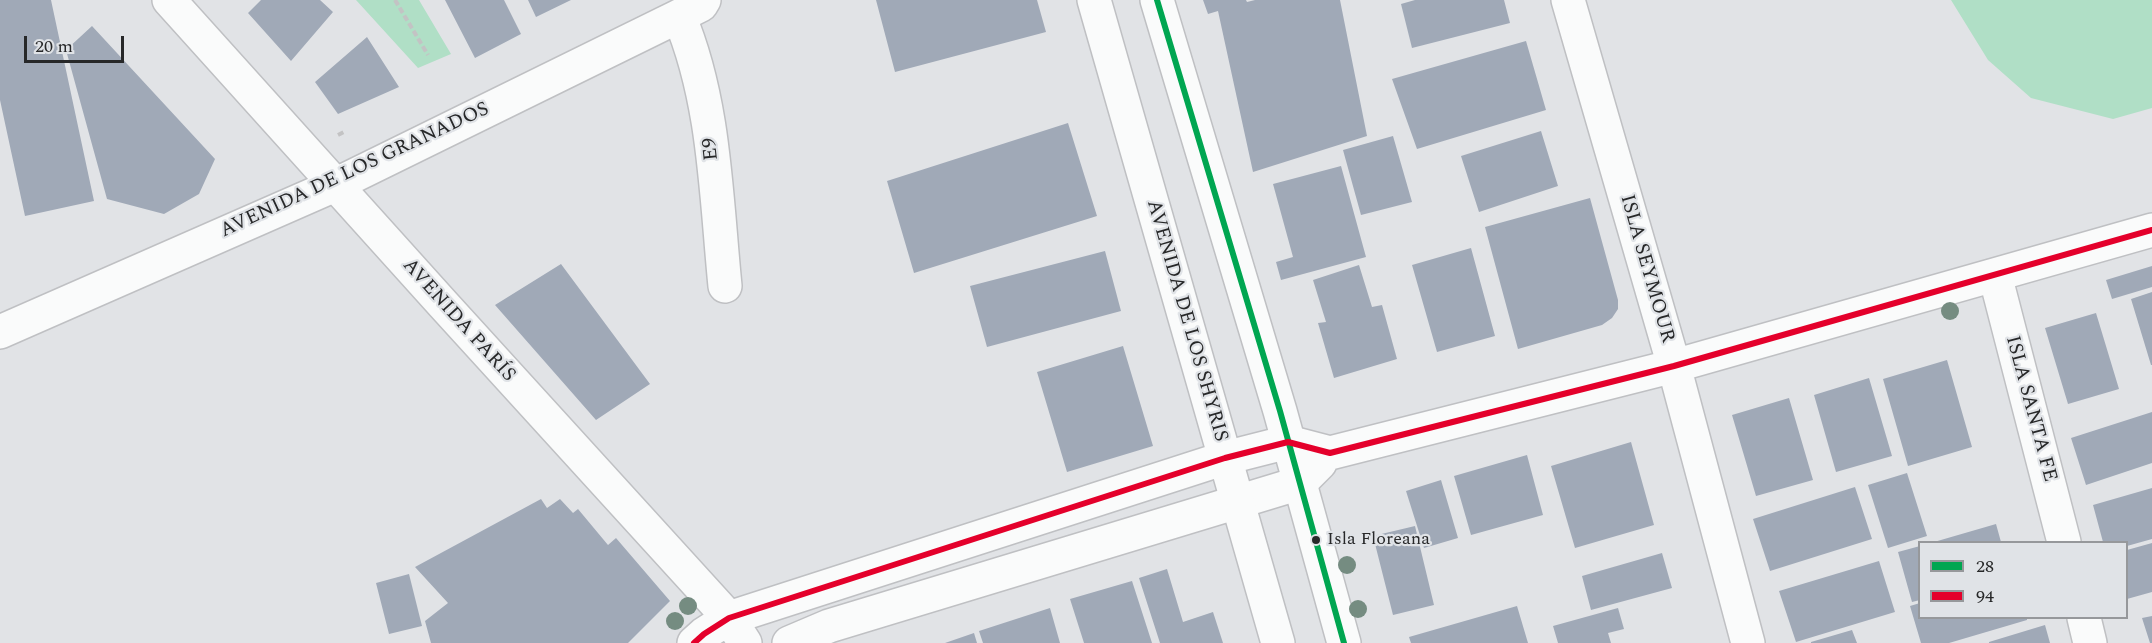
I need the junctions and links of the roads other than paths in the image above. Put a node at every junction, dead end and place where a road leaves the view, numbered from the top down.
1 (169, 0) edge
2 (1094, 0) edge
3 (1157, 0) edge
4 (1568, 0) edge
5 (692, 8) edge
6 (334, 185) junction
7 (2152, 230) edge
8 (1995, 275) junction
9 (725, 286) dead end
10 (0, 332) edge
11 (1674, 366) junction
12 (1288, 442) junction
13 (1330, 453) junction
14 (1225, 458) junction
15 (1300, 483) junction
16 (1238, 502) junction
17 (2063, 541) edge
18 (2084, 619) edge
19 (737, 630) edge
20 (694, 643) edge
21 (789, 643) edge
22 (1278, 643) edge
23 (1344, 643) edge
24 (1748, 643) edge
25 (2090, 643) edge

1 - 6 street, AVENIDA PARÍS
2 - 14 street, AVENIDA DE LOS SHYRIS
3 - 12 street
4 - 11 street, ISLA SEYMOUR
5 - 6 street, AVENIDA DE LOS GRANADOS
5 - 9 street, E9
6 - 10 street, AVENIDA DE LOS GRANADOS
6 - 19 street, AVENIDA PARÍS
7 - 8 street
8 - 11 street
8 - 17 street, ISLA SANTA FE
11 - 13 street
11 - 24 street, ISLA SEYMOUR
12 - 13 street
12 - 14 street
12 - 15 street
13 - 15 street
14 - 16 street, AVENIDA DE LOS SHYRIS
14 - 19 street
15 - 16 street
15 - 23 street
16 - 21 street
16 - 22 street, AVENIDA DE LOS SHYRIS
18 - 25 street
19 - 20 street

